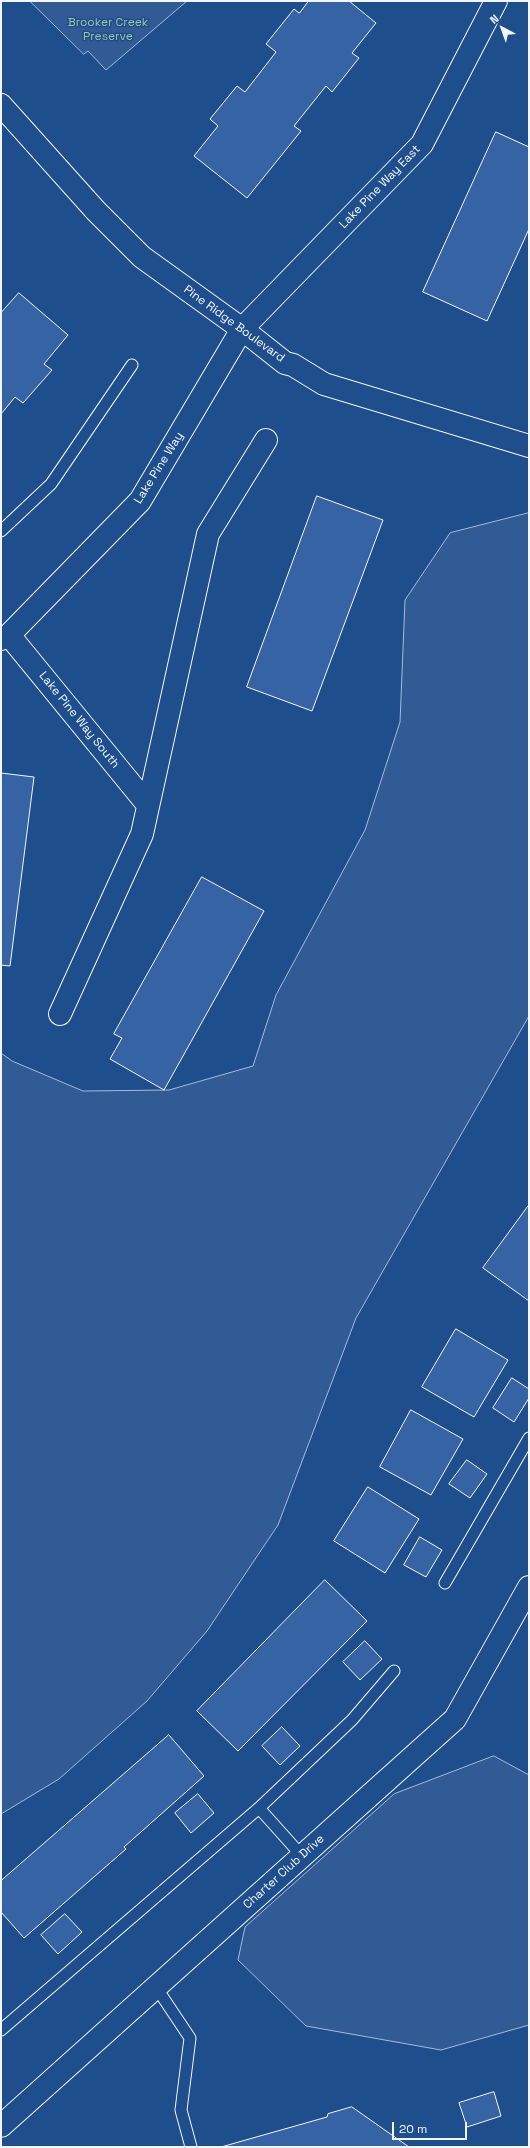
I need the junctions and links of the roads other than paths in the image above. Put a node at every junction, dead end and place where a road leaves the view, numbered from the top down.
1 (496, 1) edge
2 (1, 105) edge
3 (242, 329) junction
4 (132, 365) dead end
5 (266, 440) dead end
6 (529, 446) edge
7 (1, 531) edge
8 (4, 633) edge
9 (148, 805) junction
10 (60, 1014) dead end
11 (529, 1438) edge
12 (445, 1584) dead end
13 (529, 1587) edge
14 (394, 1671) dead end
15 (259, 1808) junction
16 (302, 1856) junction
17 (156, 1987) junction
18 (1, 2030) edge
19 (1, 2126) edge
20 (191, 2147) edge

1 - 3 street, Lake Pine Way East
2 - 3 street, Pine Ridge Boulevard
3 - 6 street, Pine Ridge Boulevard
3 - 8 street, Lake Pine Way
4 - 7 lane
5 - 9 street
8 - 9 street, Lake Pine Way South
9 - 10 street
11 - 12 lane
13 - 16 street, Charter Club Drive
14 - 15 lane
15 - 16 lane
15 - 18 lane
16 - 17 street, Charter Club Drive
17 - 19 street, Charter Club Drive
17 - 20 lane

